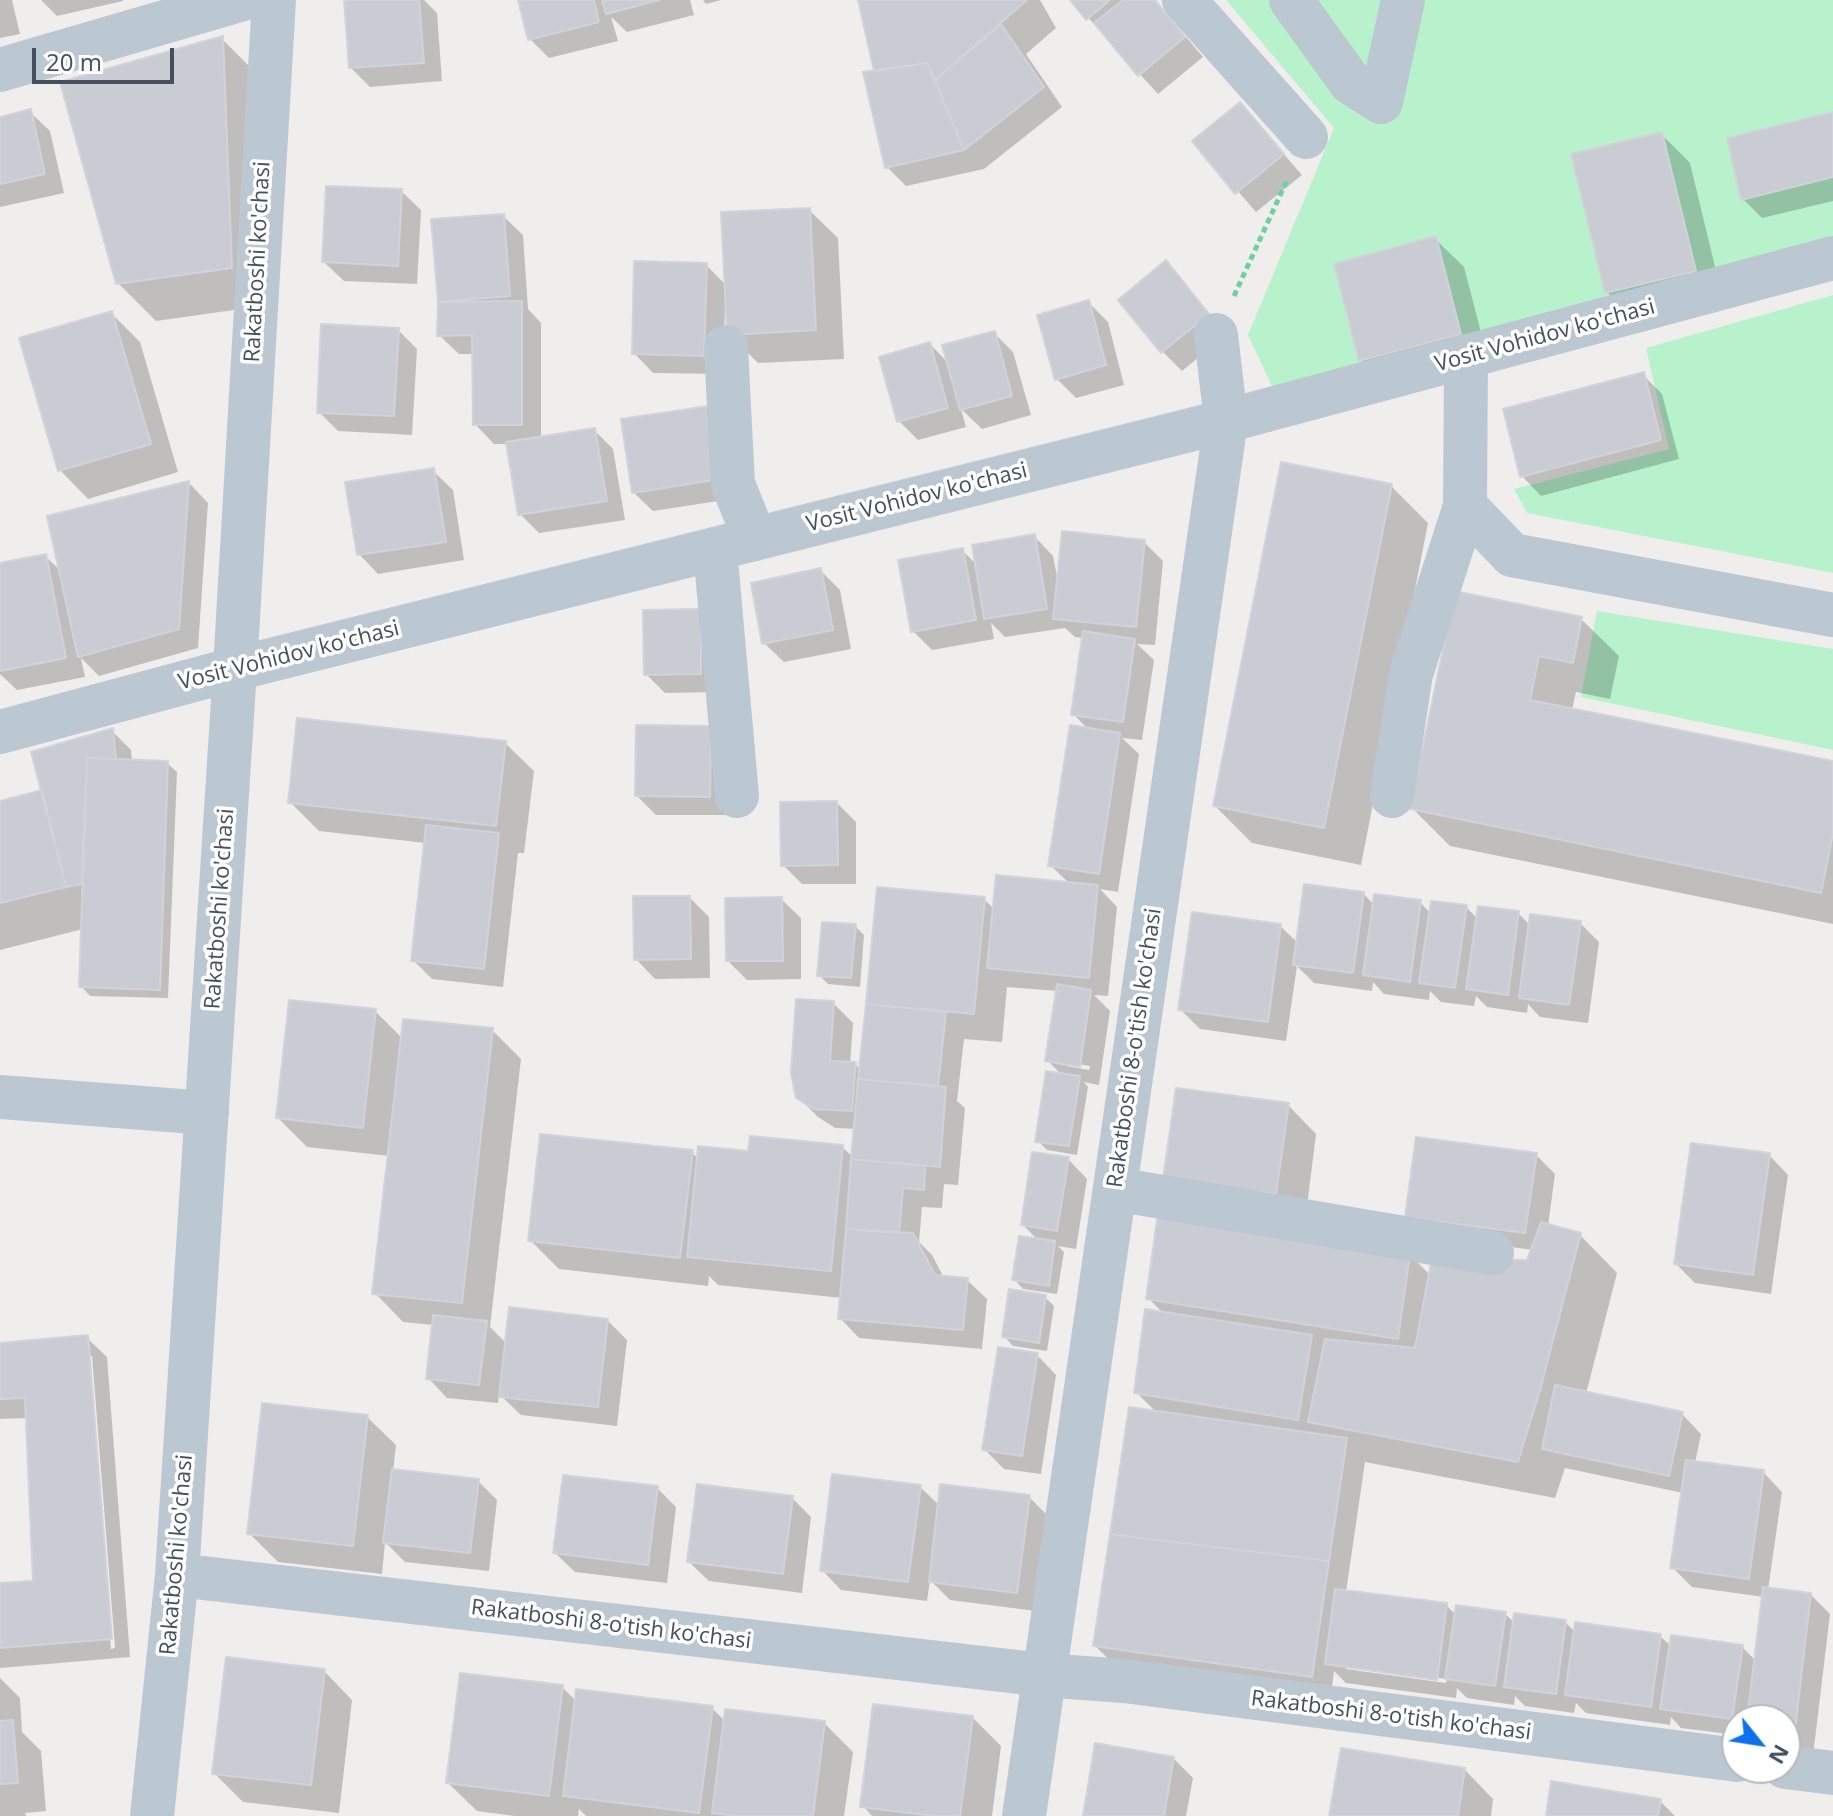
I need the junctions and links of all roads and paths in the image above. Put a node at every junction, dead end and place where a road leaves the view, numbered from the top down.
1 (240, 0) edge
2 (274, 0) edge
3 (1184, 0) edge
4 (1291, 0) edge
5 (1403, 0) edge
6 (0, 70) edge
7 (1306, 137) joint
8 (1833, 258) edge
9 (1216, 335) joint
10 (726, 347) dead end
11 (1466, 358) junction
12 (1226, 421) junction
13 (1465, 506) junction
14 (735, 544) junction
15 (1833, 615) edge
16 (235, 669) junction
17 (0, 732) edge
18 (737, 796) dead end
19 (1392, 796) dead end
20 (0, 1097) edge
21 (207, 1113) junction
22 (1115, 1189) junction
23 (1492, 1253) dead end
24 (177, 1575) junction
25 (1044, 1675) junction
26 (1721, 1758) edge
27 (1801, 1769) edge
28 (1833, 1773) edge
29 (152, 1816) edge
30 (1024, 1816) edge

1 - 6 street
2 - 16 street, Rakatboshi ko'chasi
3 - 7 street
4 - 5 street
7 - 9 path
8 - 11 street, Vosit Vohidov ko'chasi
9 - 12 street, Rakatboshi 8-o'tish ko'chasi
10 - 14 street
11 - 12 street, Vosit Vohidov ko'chasi
11 - 13 street
12 - 14 street, Vosit Vohidov ko'chasi
12 - 22 street, Rakatboshi 8-o'tish ko'chasi
13 - 15 street
13 - 19 street
14 - 16 street, Vosit Vohidov ko'chasi
14 - 18 street
16 - 17 street, Vosit Vohidov ko'chasi
16 - 21 street, Rakatboshi ko'chasi
20 - 21 street
21 - 24 street, Rakatboshi ko'chasi
22 - 23 street
22 - 25 street, Rakatboshi 8-o'tish ko'chasi
24 - 25 street, Rakatboshi 8-o'tish ko'chasi
24 - 29 street, Rakatboshi ko'chasi
25 - 26 street, Rakatboshi 8-o'tish ko'chasi
25 - 30 street, Rakatboshi 8-o'tish ko'chasi
27 - 28 street

